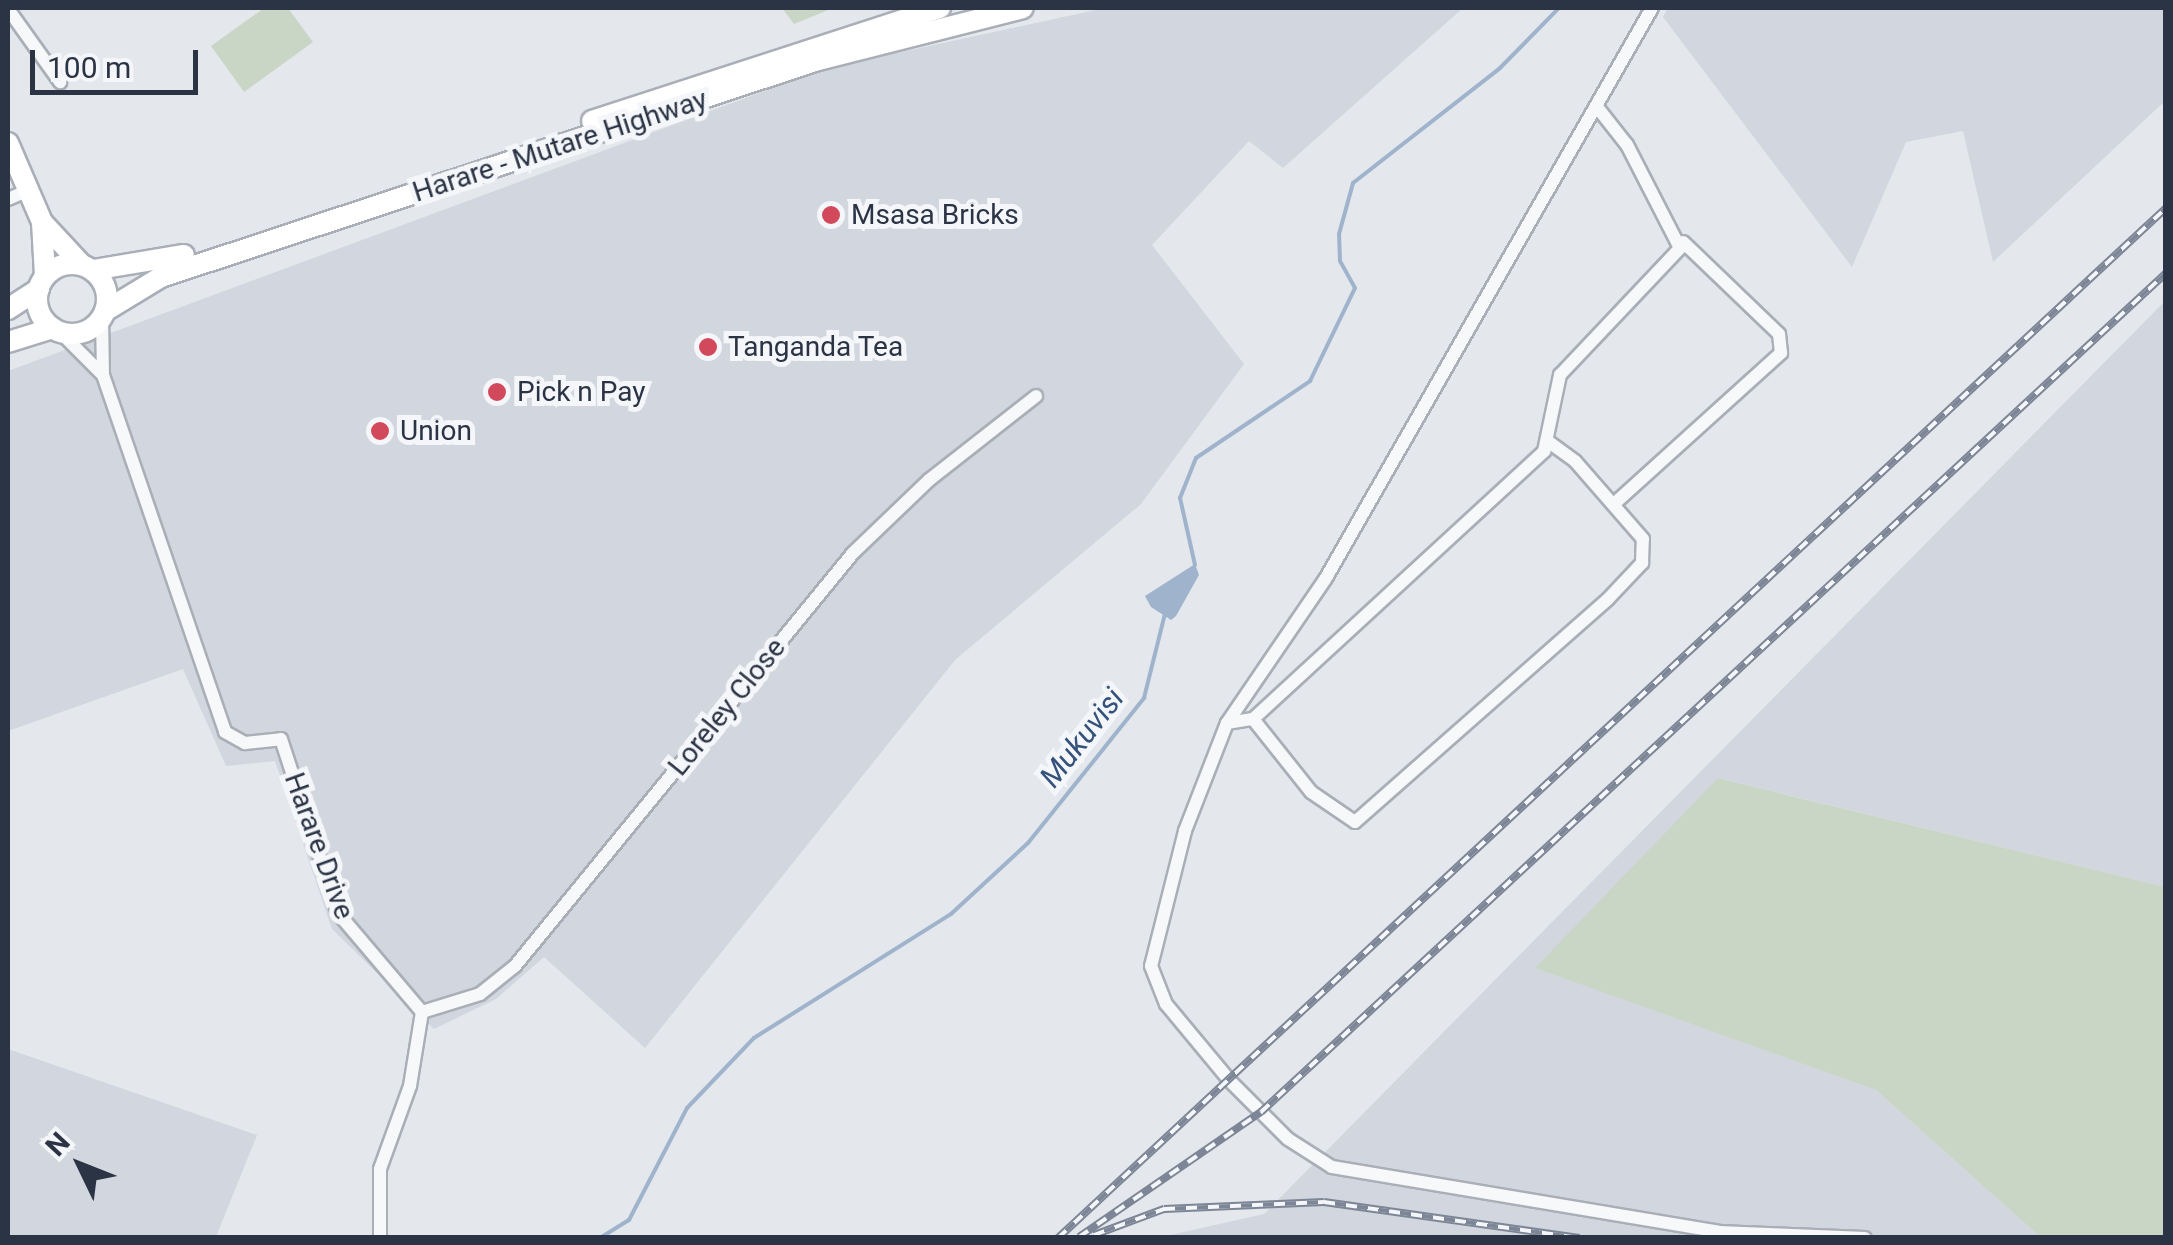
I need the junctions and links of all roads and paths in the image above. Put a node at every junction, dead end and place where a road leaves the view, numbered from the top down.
1 (940, 8) edge
2 (1024, 8) edge
3 (1652, 8) edge
4 (8, 9) edge
5 (60, 82) dead end
6 (1597, 107) junction
7 (8, 143) edge
8 (17, 195) edge
9 (42, 222) junction
10 (1682, 242) junction
11 (88, 268) junction
12 (42, 282) junction
13 (8, 309) edge
14 (104, 314) junction
15 (56, 330) junction
16 (8, 342) edge
17 (103, 374) junction
18 (1036, 396) dead end
19 (1549, 442) junction
20 (1614, 503) junction
21 (1253, 719) junction
22 (1227, 723) junction
23 (422, 1012) junction
24 (380, 1238) edge
25 (1865, 1238) edge

1 - 11 main road, Harare - Mutare Highway
2 - 14 main road, Harare - Mutare Highway
3 - 6 street
4 - 5 street
6 - 10 street
6 - 22 street
7 - 8 main road
8 - 9 main road
9 - 11 main road
9 - 12 main road
10 - 19 street
10 - 20 street
11 - 12 main road
11 - 14 main road
12 - 13 main road
12 - 15 main road
14 - 15 main road
14 - 17 street, Harare Drive
15 - 16 main road
15 - 17 street, Harare Drive
17 - 23 street, Harare Drive
18 - 23 street, Loreley Close
19 - 20 street
19 - 21 street
20 - 21 street
21 - 22 street
22 - 25 street
23 - 24 street

